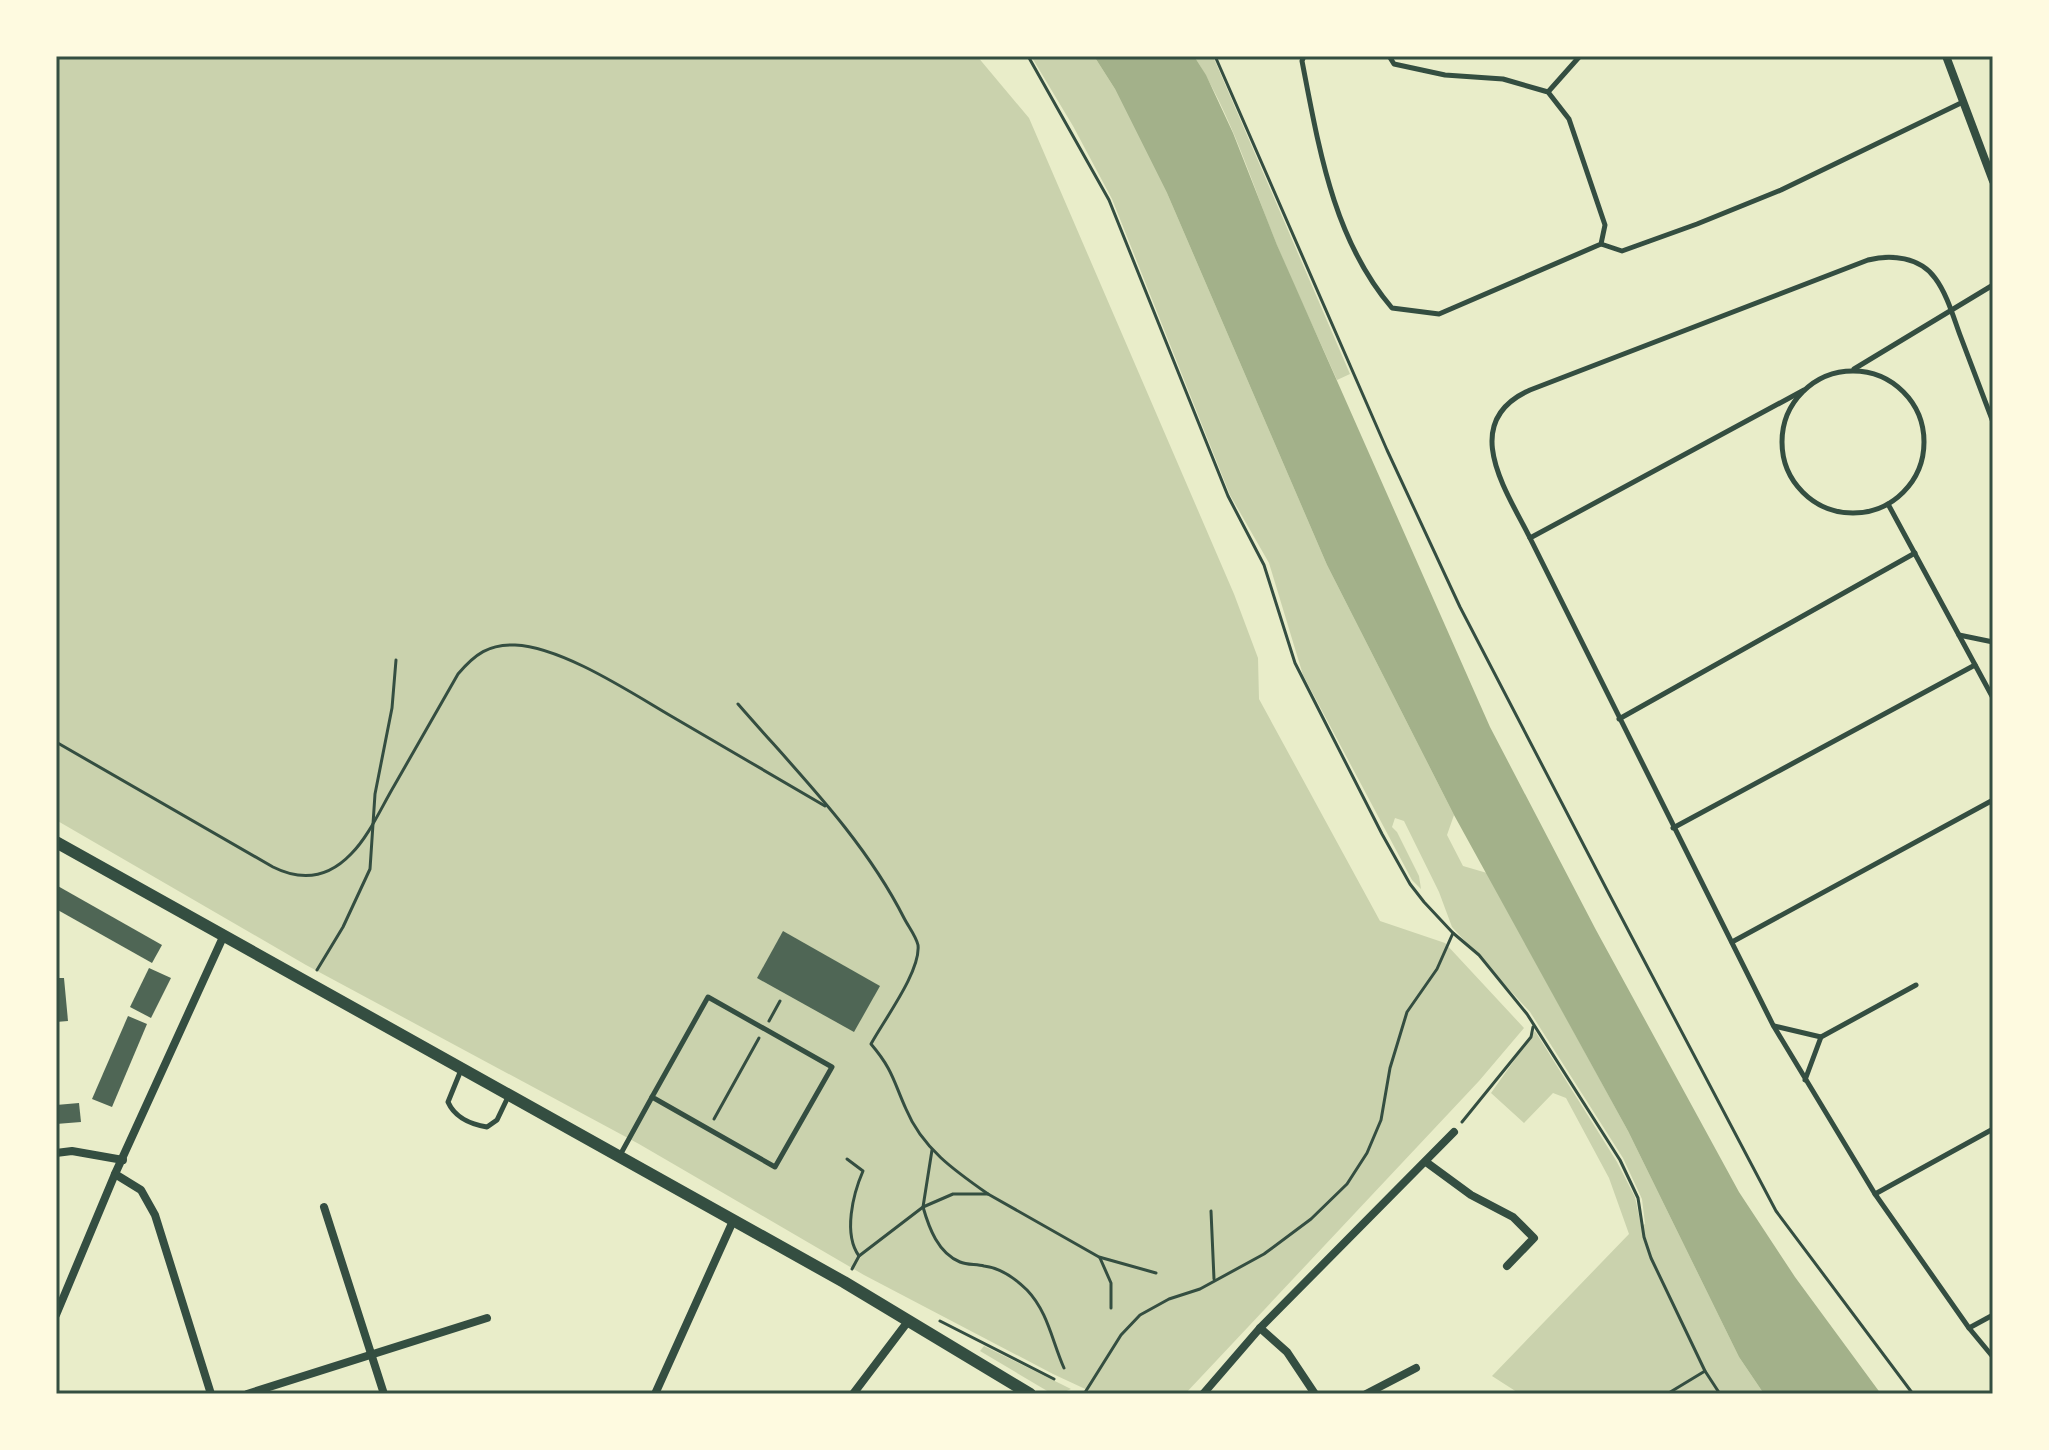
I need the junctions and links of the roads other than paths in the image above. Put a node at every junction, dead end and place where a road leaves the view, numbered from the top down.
1 (1304, 56) edge
2 (1389, 56) edge
3 (1580, 56) edge
4 (1946, 56) edge
5 (1548, 92) junction
6 (1963, 102) junction
7 (1993, 181) edge
8 (1601, 244) junction
9 (1993, 285) edge
10 (1951, 310) junction
11 (1851, 370) junction
12 (1804, 390) junction
13 (1993, 422) edge
14 (1888, 504) junction
15 (1530, 538) junction
16 (1915, 553) junction
17 (1959, 634) junction
18 (1993, 642) edge
19 (1975, 665) junction
20 (1992, 694) edge
21 (1619, 719) junction
22 (1993, 800) edge
23 (1673, 828) junction
24 (56, 842) edge
25 (224, 935) junction
26 (1732, 942) junction
27 (1916, 985) dead end
28 (1773, 1025) junction
29 (1821, 1037) junction
30 (461, 1069) junction
31 (1805, 1080) junction
32 (509, 1096) junction
33 (652, 1097) junction
34 (1993, 1129) edge
35 (1454, 1132) road end
36 (56, 1153) edge
37 (619, 1158) junction
38 (123, 1160) junction
39 (1426, 1162) junction
40 (115, 1174) junction
41 (1875, 1194) junction
42 (324, 1207) dead end
43 (733, 1221) junction
44 (1507, 1266) dead end
45 (56, 1315) edge
46 (1993, 1315) edge
47 (487, 1318) dead end
48 (909, 1320) junction
49 (1260, 1328) junction
50 (1969, 1328) junction
51 (371, 1355) junction
52 (1993, 1357) edge
53 (1416, 1368) dead end
54 (211, 1394) edge
55 (247, 1394) edge
56 (384, 1394) edge
57 (655, 1394) edge
58 (853, 1394) edge
59 (1030, 1394) edge
60 (1203, 1394) edge
61 (1315, 1394) edge
62 (1366, 1394) edge

1 - 8 lane
2 - 5 lane
3 - 5 lane
4 - 6 street
5 - 8 lane
6 - 7 street
6 - 8 lane
9 - 10 lane
10 - 11 lane
10 - 13 lane
10 - 15 lane
11 - 12 lane
11 - 14 lane
12 - 14 lane
12 - 15 lane
14 - 16 lane
15 - 21 lane
16 - 17 lane
16 - 21 lane
17 - 18 lane
17 - 19 lane
19 - 20 lane
19 - 23 lane
21 - 23 lane
22 - 26 lane
23 - 26 lane
24 - 25 street
25 - 30 street
25 - 38 street
26 - 28 lane
27 - 29 lane
28 - 29 lane
28 - 31 lane
29 - 31 lane
30 - 32 street
30 - 32 lane
31 - 41 lane
32 - 37 street
33 - 33 lane
33 - 37 lane
34 - 41 lane
35 - 39 street
36 - 38 street
37 - 43 street
38 - 40 street
39 - 44 street
39 - 49 street
40 - 45 street
40 - 54 street
41 - 50 lane
42 - 51 street
43 - 48 street
43 - 57 street
46 - 50 lane
47 - 51 street
48 - 58 street
48 - 59 street
49 - 60 street
49 - 61 street
50 - 52 lane
51 - 55 street
51 - 56 street
53 - 62 street

